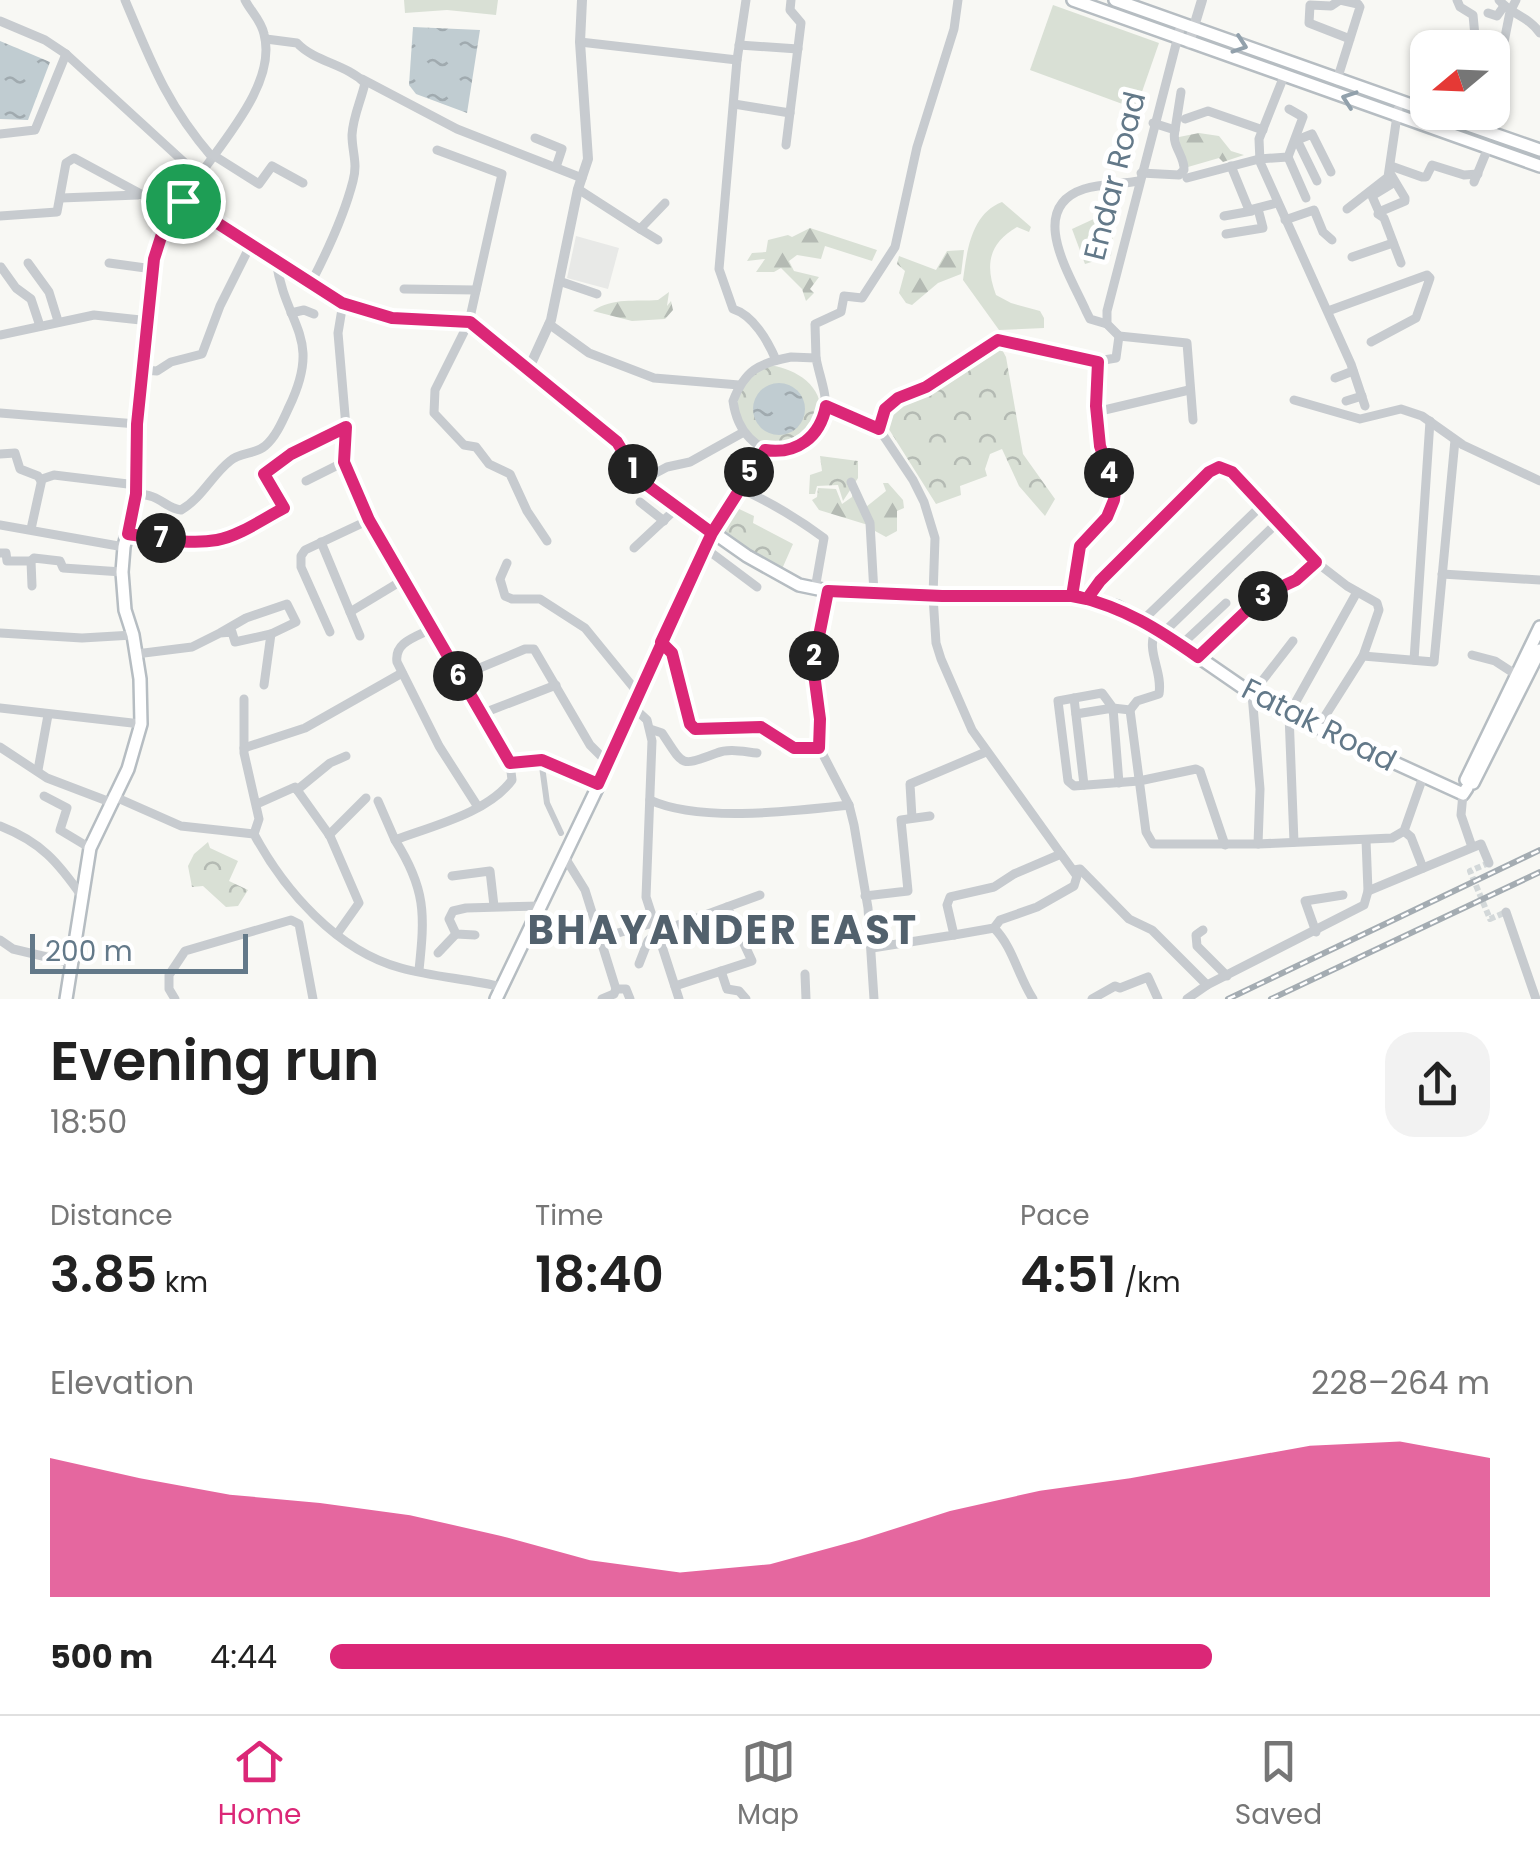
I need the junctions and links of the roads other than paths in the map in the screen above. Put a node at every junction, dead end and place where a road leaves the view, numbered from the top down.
1 (125, 0) edge
2 (245, 0) edge
3 (582, 0) edge
4 (746, 0) edge
5 (791, 0) edge
6 (958, 0) edge
7 (1073, 0) edge
8 (1115, 0) edge
9 (1202, 0) edge
10 (1457, 0) edge
11 (1516, 0) edge
12 (1504, 6) edge
13 (1488, 12) dead end
14 (0, 21) edge
15 (1188, 27) junction
16 (1475, 30) edge
17 (1540, 33) edge
18 (266, 39) junction
19 (1350, 39) junction
20 (1183, 41) junction
21 (580, 42) junction
22 (739, 45) junction
23 (798, 49) junction
24 (66, 54) junction
25 (737, 60) junction
26 (1284, 76) junction
27 (362, 78) junction
28 (1337, 80) junction
29 (1181, 92) dead end
30 (1400, 102) junction
31 (734, 104) junction
32 (1410, 105) edge
33 (1289, 110) dead end
34 (790, 113) junction
35 (1396, 116) junction
36 (1185, 119) dead end
37 (1153, 123) junction
38 (1175, 130) junction
39 (1262, 130) junction
40 (1480, 130) edge
41 (1491, 130) edge
42 (0, 134) edge
43 (1491, 134) junction
44 (535, 138) dead end
45 (1296, 140) junction
46 (786, 144) dead end
47 (1488, 148) junction
48 (437, 150) dead end
49 (1540, 150) edge
50 (213, 156) junction
51 (1288, 157) junction
52 (1260, 159) junction
53 (1230, 166) junction
54 (1540, 166) edge
55 (556, 167) junction
56 (1331, 172) dead end
57 (197, 174) junction
58 (1392, 174) junction
59 (1140, 177) junction
60 (1186, 178) dead end
61 (1316, 182) dead end
62 (303, 183) dead end
63 (580, 183) junction
64 (142, 194) junction
65 (1366, 194) junction
66 (61, 198) junction
67 (1306, 198) dead end
68 (183, 201) junction
69 (1277, 203) junction
70 (664, 204) dead end
71 (1255, 210) junction
72 (1346, 210) dead end
73 (176, 213) junction
74 (0, 216) edge
75 (1224, 216) dead end
76 (1285, 220) junction
77 (640, 230) junction
78 (1226, 234) dead end
79 (658, 240) dead end
80 (1332, 240) dead end
81 (1394, 243) junction
82 (250, 246) junction
83 (1352, 257) dead end
84 (276, 261) junction
85 (28, 262) dead end
86 (109, 263) dead end
87 (1401, 264) dead end
88 (1, 267) edge
89 (153, 269) junction
90 (312, 281) junction
91 (559, 281) junction
92 (404, 289) dead end
93 (476, 290) junction
94 (597, 294) dead end
95 (342, 303) junction
96 (1328, 312) junction
97 (292, 314) junction
98 (314, 314) dead end
99 (58, 321) junction
100 (150, 322) junction
101 (470, 322) junction
102 (550, 324) junction
103 (1108, 324) junction
104 (40, 326) junction
105 (0, 335) edge
106 (1118, 336) junction
107 (1371, 342) dead end
108 (816, 358) junction
109 (776, 360) junction
110 (1098, 362) junction
111 (529, 368) junction
112 (143, 370) junction
113 (1352, 371) junction
114 (1335, 378) dead end
115 (739, 384) junction
116 (1190, 390) junction
117 (1294, 400) dead end
118 (1346, 401) dead end
119 (826, 406) junction
120 (1096, 412) junction
121 (0, 413) edge
122 (1193, 420) dead end
123 (1430, 421) junction
124 (137, 424) junction
125 (346, 427) junction
126 (879, 429) junction
127 (742, 433) junction
128 (1455, 440) junction
129 (765, 450) junction
130 (0, 454) edge
131 (344, 462) junction
132 (650, 476) dead end
133 (41, 481) junction
134 (306, 481) dead end
135 (1540, 481) edge
136 (851, 482) dead end
137 (739, 488) junction
138 (136, 489) junction
139 (640, 502) dead end
140 (1262, 506) junction
141 (678, 507) junction
142 (369, 520) junction
143 (664, 520) junction
144 (1278, 522) junction
145 (0, 525) edge
146 (31, 530) junction
147 (712, 533) junction
148 (126, 540) junction
149 (547, 541) dead end
150 (321, 542) junction
151 (634, 548) dead end
152 (705, 548) junction
153 (0, 554) edge
154 (32, 561) junction
155 (1316, 562) junction
156 (507, 563) dead end
157 (122, 572) junction
158 (1442, 574) junction
159 (403, 580) junction
160 (1540, 580) edge
161 (32, 586) dead end
162 (757, 587) dead end
163 (821, 590) junction
164 (1357, 592) junction
165 (874, 593) junction
166 (933, 596) junction
167 (1072, 596) junction
168 (1087, 599) junction
169 (1226, 603) dead end
170 (350, 612) junction
171 (1142, 621) junction
172 (1540, 627) edge
173 (431, 630) junction
174 (1160, 631) junction
175 (330, 632) dead end
176 (0, 633) edge
177 (220, 634) junction
178 (270, 634) junction
179 (133, 635) junction
180 (360, 636) dead end
181 (1294, 641) dead end
182 (661, 642) junction
183 (1180, 645) junction
184 (1540, 650) edge
185 (136, 654) junction
186 (1472, 655) dead end
187 (1363, 656) junction
188 (1198, 657) junction
189 (1414, 660) junction
190 (402, 673) junction
191 (1535, 673) edge
192 (1515, 674) junction
193 (458, 676) junction
194 (556, 684) junction
195 (264, 685) dead end
196 (638, 693) junction
197 (1252, 694) junction
198 (244, 698) dead end
199 (1074, 698) junction
200 (632, 706) junction
201 (0, 708) edge
202 (1113, 708) junction
203 (1130, 710) junction
204 (481, 714) junction
205 (1076, 714) junction
206 (1289, 714) junction
207 (48, 715) junction
208 (141, 724) junction
209 (1318, 727) junction
210 (650, 729) junction
211 (0, 747) edge
212 (244, 748) junction
213 (819, 748) junction
214 (986, 752) junction
215 (757, 753) dead end
216 (346, 756) dead end
217 (542, 760) junction
218 (510, 763) junction
219 (608, 763) junction
220 (38, 770) junction
221 (1423, 777) junction
222 (1139, 781) junction
223 (1119, 783) junction
224 (598, 784) junction
225 (1084, 786) junction
226 (1467, 786) junction
227 (297, 790) junction
228 (44, 796) dead end
229 (366, 798) dead end
230 (112, 799) junction
231 (650, 800) junction
232 (378, 801) dead end
233 (257, 804) junction
234 (849, 805) junction
235 (478, 807) junction
236 (930, 816) dead end
237 (912, 818) junction
238 (0, 826) edge
239 (1404, 831) junction
240 (561, 833) dead end
241 (254, 834) junction
242 (330, 835) junction
243 (395, 840) junction
244 (1366, 840) junction
245 (1294, 842) junction
246 (1225, 844) junction
247 (1258, 844) junction
248 (1472, 846) junction
249 (90, 848) junction
250 (1060, 854) junction
251 (564, 856) junction
252 (1489, 863) dead end
253 (1423, 868) junction
254 (1074, 870) junction
255 (452, 876) dead end
256 (1368, 891) junction
257 (760, 895) dead end
258 (1344, 895) dead end
259 (864, 896) junction
260 (83, 898) junction
261 (494, 906) junction
262 (540, 906) junction
263 (727, 907) junction
264 (1506, 912) tunnel mouth
265 (654, 928) junction
266 (994, 928) junction
267 (1203, 930) dead end
268 (1316, 932) junction
269 (618, 933) dead end
270 (337, 934) junction
271 (456, 934) junction
272 (476, 934) dead end
273 (954, 935) junction
274 (0, 940) edge
275 (872, 948) junction
276 (438, 953) dead end
277 (72, 964) junction
278 (640, 964) dead end
279 (1540, 966) edge
280 (419, 970) junction
281 (1527, 970) junction
282 (720, 971) junction
283 (805, 974) dead end
284 (1228, 976) junction
285 (1207, 985) junction
286 (675, 986) junction
287 (616, 989) junction
288 (499, 993) edge
289 (66, 999) edge
290 (175, 999) edge
291 (313, 999) edge
292 (602, 999) edge
293 (630, 999) edge
294 (679, 999) edge
295 (746, 999) edge
296 (806, 999) edge
297 (874, 999) edge
298 (1033, 999) edge
299 (1092, 999) edge
300 (1158, 999) edge
301 (1187, 999) edge
302 (1536, 999) edge

1 - 50 street
2 - 18 street
3 - 21 street
4 - 22 street
5 - 23 street
6 - 108 street
7 - 20 main road
8 - 15 main road
9 - 15 street
10 - 16 street
11 - 12 street
12 - 13 street
12 - 17 street
14 - 24 street
15 - 20 street
15 -> 28 main road
18 - 27 street
18 - 50 street
19 - 19 street
19 - 28 street
20 - 26 main road
20 - 37 street, Endar Road
21 - 25 street
21 - 63 street
22 - 23 street
22 - 25 street
23 - 34 street
24 - 42 street
24 - 57 street
25 - 31 street
35 -> 26 main road
26 - 39 street
27 - 55 street
27 - 90 street
28 - 30 main road
29 - 38 street
30 - 32 main road
30 - 35 street
31 - 34 street
31 - 109 street
33 - 45 street
34 - 46 street
35 - 47 main road
35 - 58 street
36 - 39 street
37 - 38 street
37 - 59 street, Endar Road
38 - 59 street
39 - 52 street
40 - 43 main road
41 - 43 street
43 - 49 main road
44 - 55 street
45 - 51 street
45 - 56 street
45 - 61 street
47 - 54 main road
47 - 58 street
48 - 93 street
50 - 57 street
50 - 62 street
51 - 52 street
51 - 67 street
52 - 53 street
52 - 69 street
53 - 60 street
53 - 71 street
55 - 63 street
57 - 68 street
58 - 65 street
59 - 103 street, Endar Road
59 - 103 street
63 - 77 street
63 - 91 street
64 - 66 street
64 - 66 street
64 - 73 street
65 - 72 street
65 - 81 street
66 - 74 street
68 - 73 main road
68 - 82 main road
69 - 71 street
69 - 76 street
70 - 77 street
71 - 75 street
71 - 78 street
73 - 89 main road
76 - 80 street
76 - 96 street
77 - 79 street
81 - 83 street
81 - 87 street
82 - 84 main road
82 - 112 street
84 - 90 main road
84 - 97 street
85 - 99 street
86 - 89 street
88 - 104 street
89 - 100 main road
90 - 95 main road
91 - 94 street
91 - 102 street
92 - 93 street
93 - 101 street
95 - 101 main road
95 - 125 street
96 - 107 street
96 - 113 street
97 - 98 street
97 - 138 street
99 - 100 street
99 - 104 street
100 - 112 main road
101 - 111 main road, Fatak Road
101 - 149 street
102 - 111 street
102 - 115 street
103 - 106 street
104 - 105 street
106 - 110 street
106 - 116 street
108 - 109 street
108 - 119 street
109 - 115 street
110 - 120 street
110 - 126 street
111 - 141 main road, Fatak Road
112 - 124 main road
113 - 114 street
113 - 118 street
115 - 127 street
116 - 120 street
116 - 122 street
117 - 123 street
119 - 126 street
119 - 129 street
120 - 167 street
121 - 124 street
123 - 128 street
123 - 189 street
124 - 138 main road
125 - 131 street
125 - 148 street
126 - 166 street
127 - 129 street
127 - 132 street
128 - 135 street
128 - 158 street
129 - 137 street
130 - 133 street
131 - 134 street
131 - 142 street
133 - 138 street
133 - 146 street
136 - 165 street
137 - 147 street
137 - 163 street
138 - 148 main road
139 - 143 street
140 - 144 street
140 - 168 street
140 - 171 street
141 - 143 street
141 - 147 main road, Fatak Road
142 - 150 street
142 - 159 street
143 - 151 street
144 - 155 street
144 - 174 street
145 - 146 street
146 - 148 street
147 - 152 main road
147 - 163 main road, Fatak Road
148 - 157 main road
150 - 170 street
150 - 175 street
152 - 162 street
152 - 182 main road
153 - 154 street
154 - 157 street
154 - 161 street
155 - 164 street
155 - 188 street
156 - 196 street
157 - 179 main road
158 - 160 street
158 - 189 street
159 - 170 street
159 - 173 street
163 - 165 main road, Fatak Road
163 - 213 street
164 - 187 street
164 - 206 street
165 - 166 main road, Fatak Road
166 - 167 main road, Fatak Road
166 - 214 street
167 - 168 main road, Fatak Road
168 - 171 main road, Fatak Road
169 - 183 street
170 - 180 street
171 - 174 main road, Fatak Road
172 - 192 main road
173 - 190 street
173 - 193 street
174 - 183 main road, Fatak Road
174 - 203 street
176 - 179 street
177 - 178 street
177 - 178 street
177 - 185 street
178 - 195 street
179 - 185 main road
181 - 197 street
182 - 196 main road
182 - 213 street
183 - 188 main road, Fatak Road
184 - 191 main road
185 - 208 main road
186 - 192 street
187 - 189 street
187 - 209 street
188 - 197 main road, Fatak Road
190 - 212 street
190 - 235 street
191 - 226 main road
192 - 226 main road
193 - 194 street
193 - 204 street
194 - 204 street
194 - 219 street
196 - 200 main road
197 - 206 main road, Fatak Road
197 - 247 street
198 - 212 street
199 - 202 street
199 - 205 street
199 - 225 street
200 - 210 street
200 - 219 main road
201 - 207 street
202 - 203 street
202 - 205 street
202 - 223 street
203 - 222 street
204 - 218 street
205 - 225 street
206 - 209 main road, Fatak Road
206 - 245 street
207 - 208 street
207 - 220 street
208 - 230 main road
209 - 221 main road, Fatak Road
210 - 215 street
210 - 231 street
211 - 220 street
212 - 233 street
213 - 234 street
214 - 237 street
214 - 250 street
216 - 227 street
217 - 218 street
217 - 224 street
217 - 240 street
218 - 235 street
219 - 224 main road
220 - 230 street
221 - 226 main road, Fatak Road
221 - 239 street
222 - 223 street
222 - 246 street
222 - 246 street
223 - 225 street
224 - 251 main road
226 - 248 street
227 - 233 street
227 - 242 street
228 - 249 street
229 - 242 street
230 - 241 street
230 - 249 main road
231 - 234 street
231 - 265 street
232 - 243 street
233 - 241 street
234 - 259 street
235 - 243 street
236 - 237 street
237 - 259 street
238 - 260 street
239 - 244 street
239 - 253 street
241 - 270 street
242 - 270 street
243 - 280 street
244 - 245 street
244 - 256 street
245 - 247 street
246 - 247 street
248 - 252 street
248 - 253 street
249 - 260 main road
250 - 254 street
250 - 273 street
251 - 262 main road
251 - 287 street
253 - 256 street
254 - 266 street
254 - 285 street
255 - 261 street
256 - 268 street
257 - 263 street
258 - 268 street
259 - 275 street
260 - 277 main road
261 - 262 street
261 - 271 street
262 - 288 main road
263 - 265 street
263 - 282 street
264 - 281 street
265 - 269 street
265 - 278 street
265 - 286 street
266 - 273 street
266 - 298 street
267 - 284 street
268 - 284 street
270 - 280 street
271 - 272 street
271 - 276 street
273 - 275 street
274 - 277 street
275 - 297 street
277 - 289 main road
279 - 281 street
280 - 288 street
281 - 302 street
282 - 286 street
282 - 295 street
283 - 296 street
284 - 285 street
285 - 301 street
286 - 294 street
287 - 292 street
287 - 293 street
290 - 291 street
299 - 300 street

